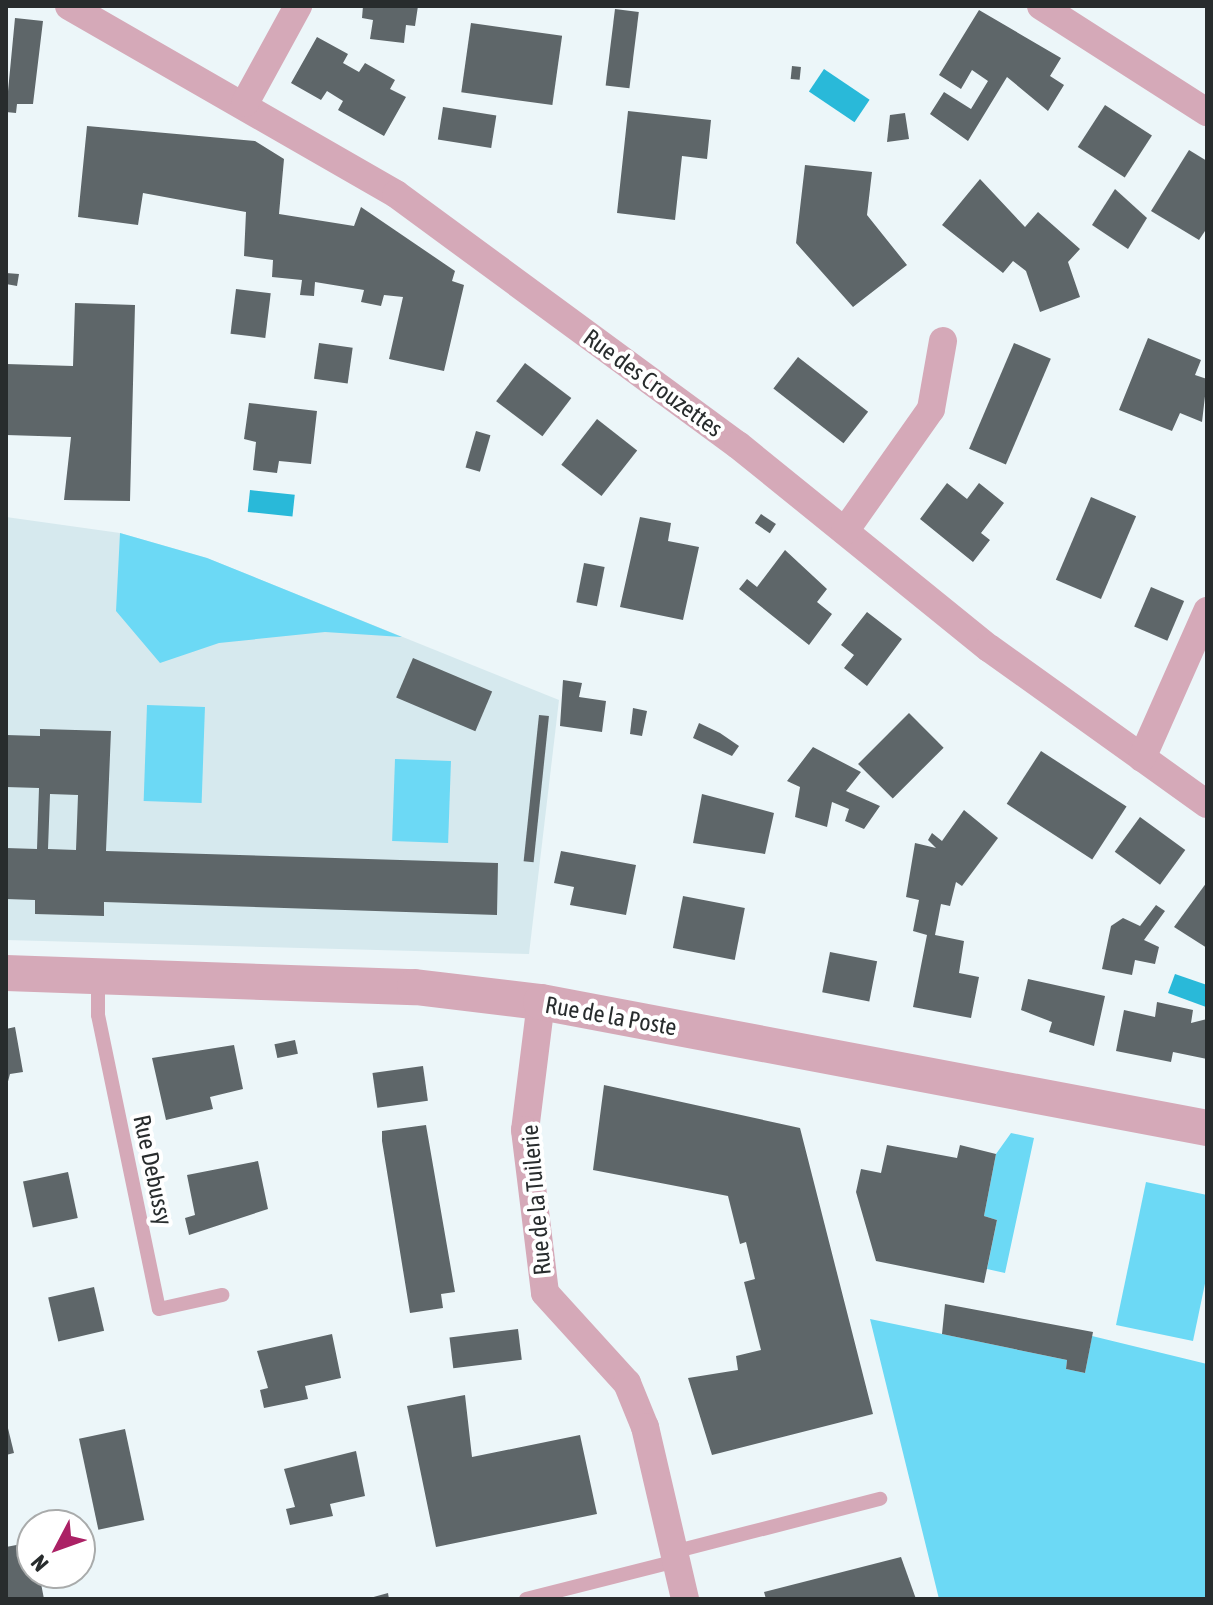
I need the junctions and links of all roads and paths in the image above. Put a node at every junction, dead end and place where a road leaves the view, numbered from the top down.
1 (69, 6) edge
2 (298, 6) edge
3 (1041, 6) edge
4 (245, 103) junction
5 (1207, 112) edge
6 (943, 341) dead end
7 (845, 531) junction
8 (1207, 611) edge
9 (1142, 758) junction
10 (1207, 804) edge
11 (6, 973) edge
12 (98, 977) junction
13 (541, 1002) junction
14 (1207, 1128) edge
15 (222, 1295) dead end
16 (880, 1499) dead end
17 (674, 1556) junction
18 (526, 1599) edge
19 (685, 1599) edge

1 - 4 street, Rue des Crouzettes
2 - 4 street
3 - 5 street
4 - 7 street, Rue des Crouzettes
6 - 7 street
7 - 9 street, Rue des Crouzettes
8 - 9 street
9 - 10 street, Rue des Crouzettes
11 - 12 street, Rue de la Poste
12 - 13 street, Rue de la Poste
12 - 15 lane, Rue Debussy
13 - 14 street, Rue de la Poste
13 - 17 street, Rue de la Tuilerie
16 - 17 lane
17 - 18 lane
17 - 19 street, Rue de la Tuilerie

